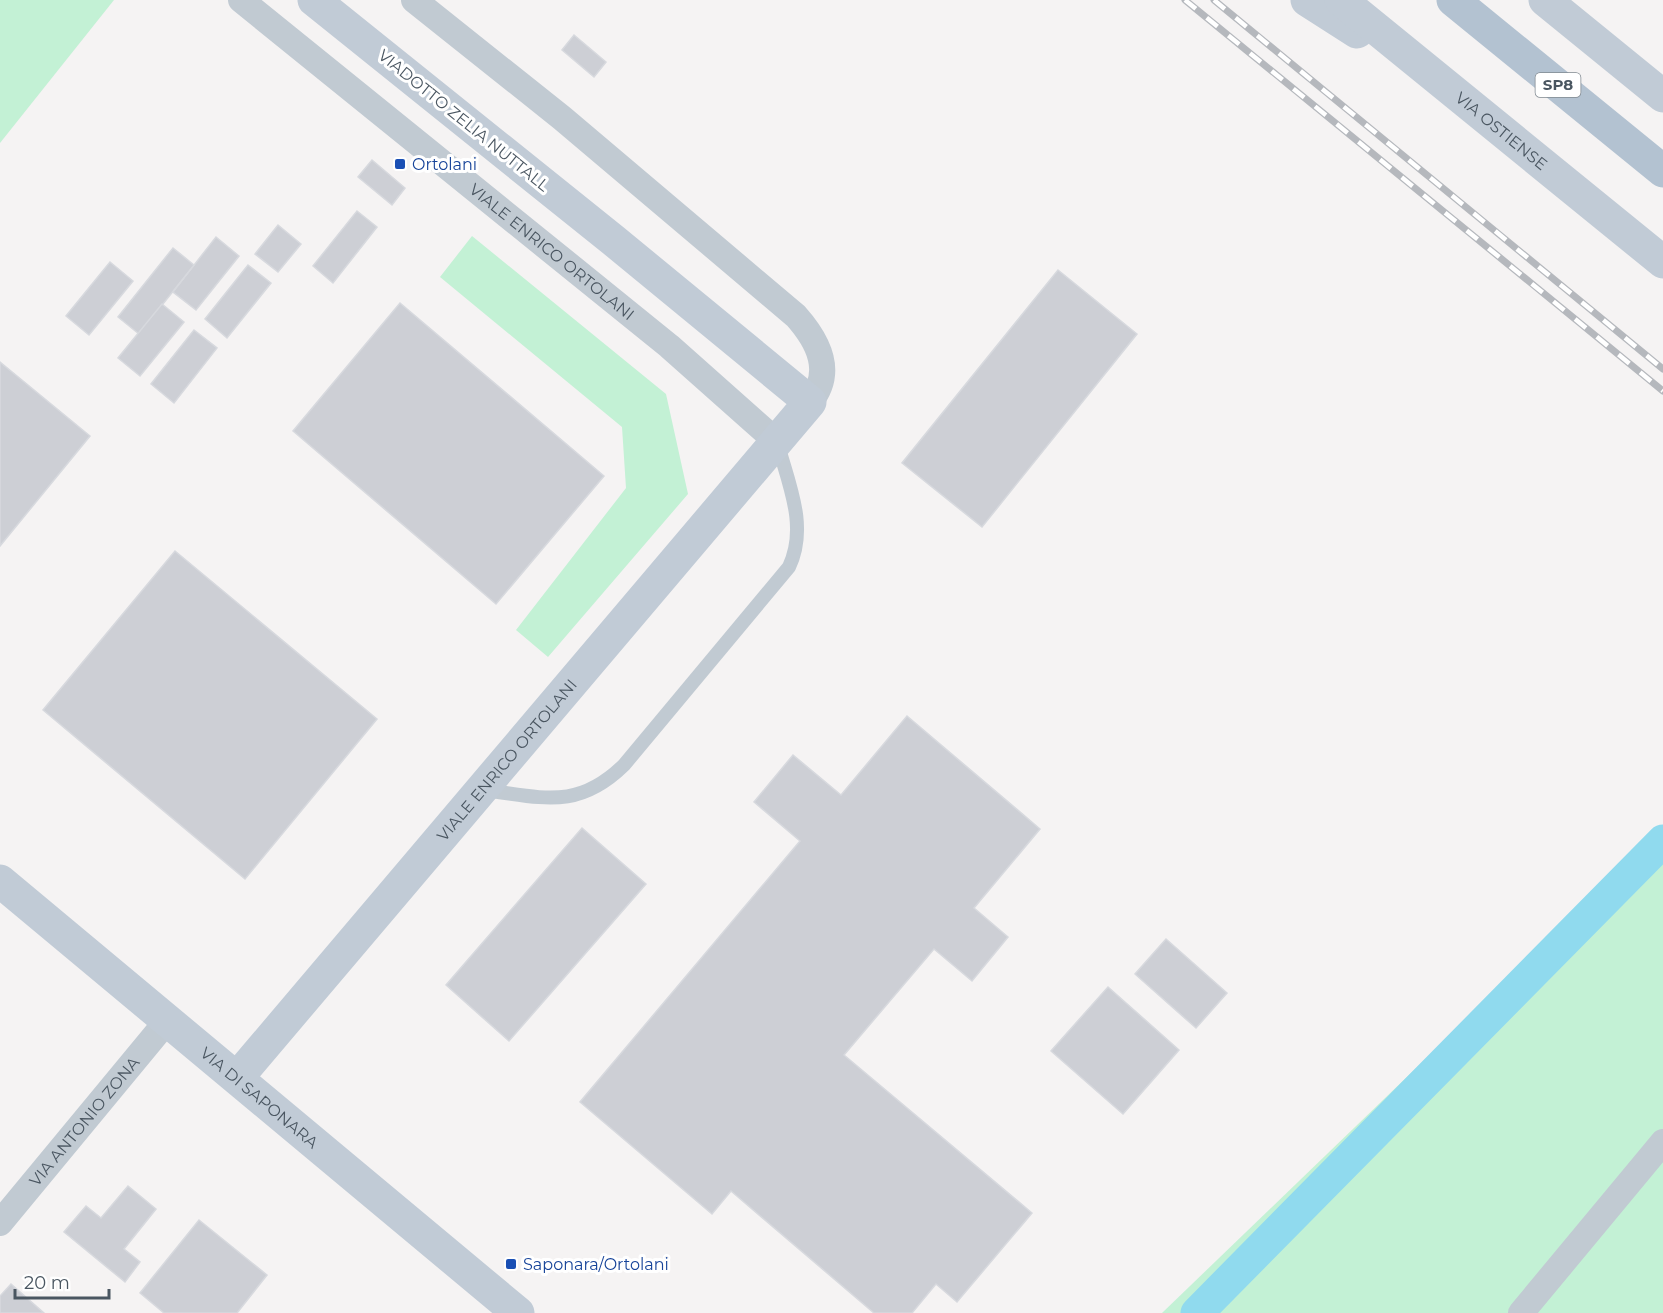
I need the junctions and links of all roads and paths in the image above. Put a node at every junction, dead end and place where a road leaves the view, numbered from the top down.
1 (241, 0) edge
2 (314, 0) edge
3 (414, 0) edge
4 (1307, 0) edge
5 (1341, 0) edge
6 (1453, 0) edge
7 (1545, 0) edge
8 (1564, 0) edge
9 (1593, 39) junction
10 (1663, 96) edge
11 (1465, 101) junction
12 (1663, 171) edge
13 (1663, 262) edge
14 (810, 402) junction
15 (776, 441) junction
16 (481, 790) junction
17 (0, 881) edge
18 (168, 1021) junction
19 (237, 1078) junction
20 (1663, 1143) edge
21 (0, 1223) edge
22 (518, 1313) edge
23 (1521, 1313) edge

1 - 15 street, VIALE ENRICO ORTOLANI
2 - 14 street, VIADOTTO ZELIA NUTTALL
3 - 14 street, VIALE ENRICO ORTOLANI
4 - 11 street
5 - 11 street, VIA OSTIENSE
6 - 12 main road, SP8
7 - 9 street
8 - 9 street
9 - 10 street
11 - 13 street, VIA OSTIENSE
14 - 15 street, VIALE ENRICO ORTOLANI
15 - 16 street, VIALE ENRICO ORTOLANI
15 - 16 lane
16 - 19 street, VIALE ENRICO ORTOLANI
17 - 18 street, VIA DI SAPONARA
18 - 19 street, VIA DI SAPONARA
18 - 21 street, VIA ANTONIO ZONA
19 - 22 street, VIA DI SAPONARA
20 - 23 street

